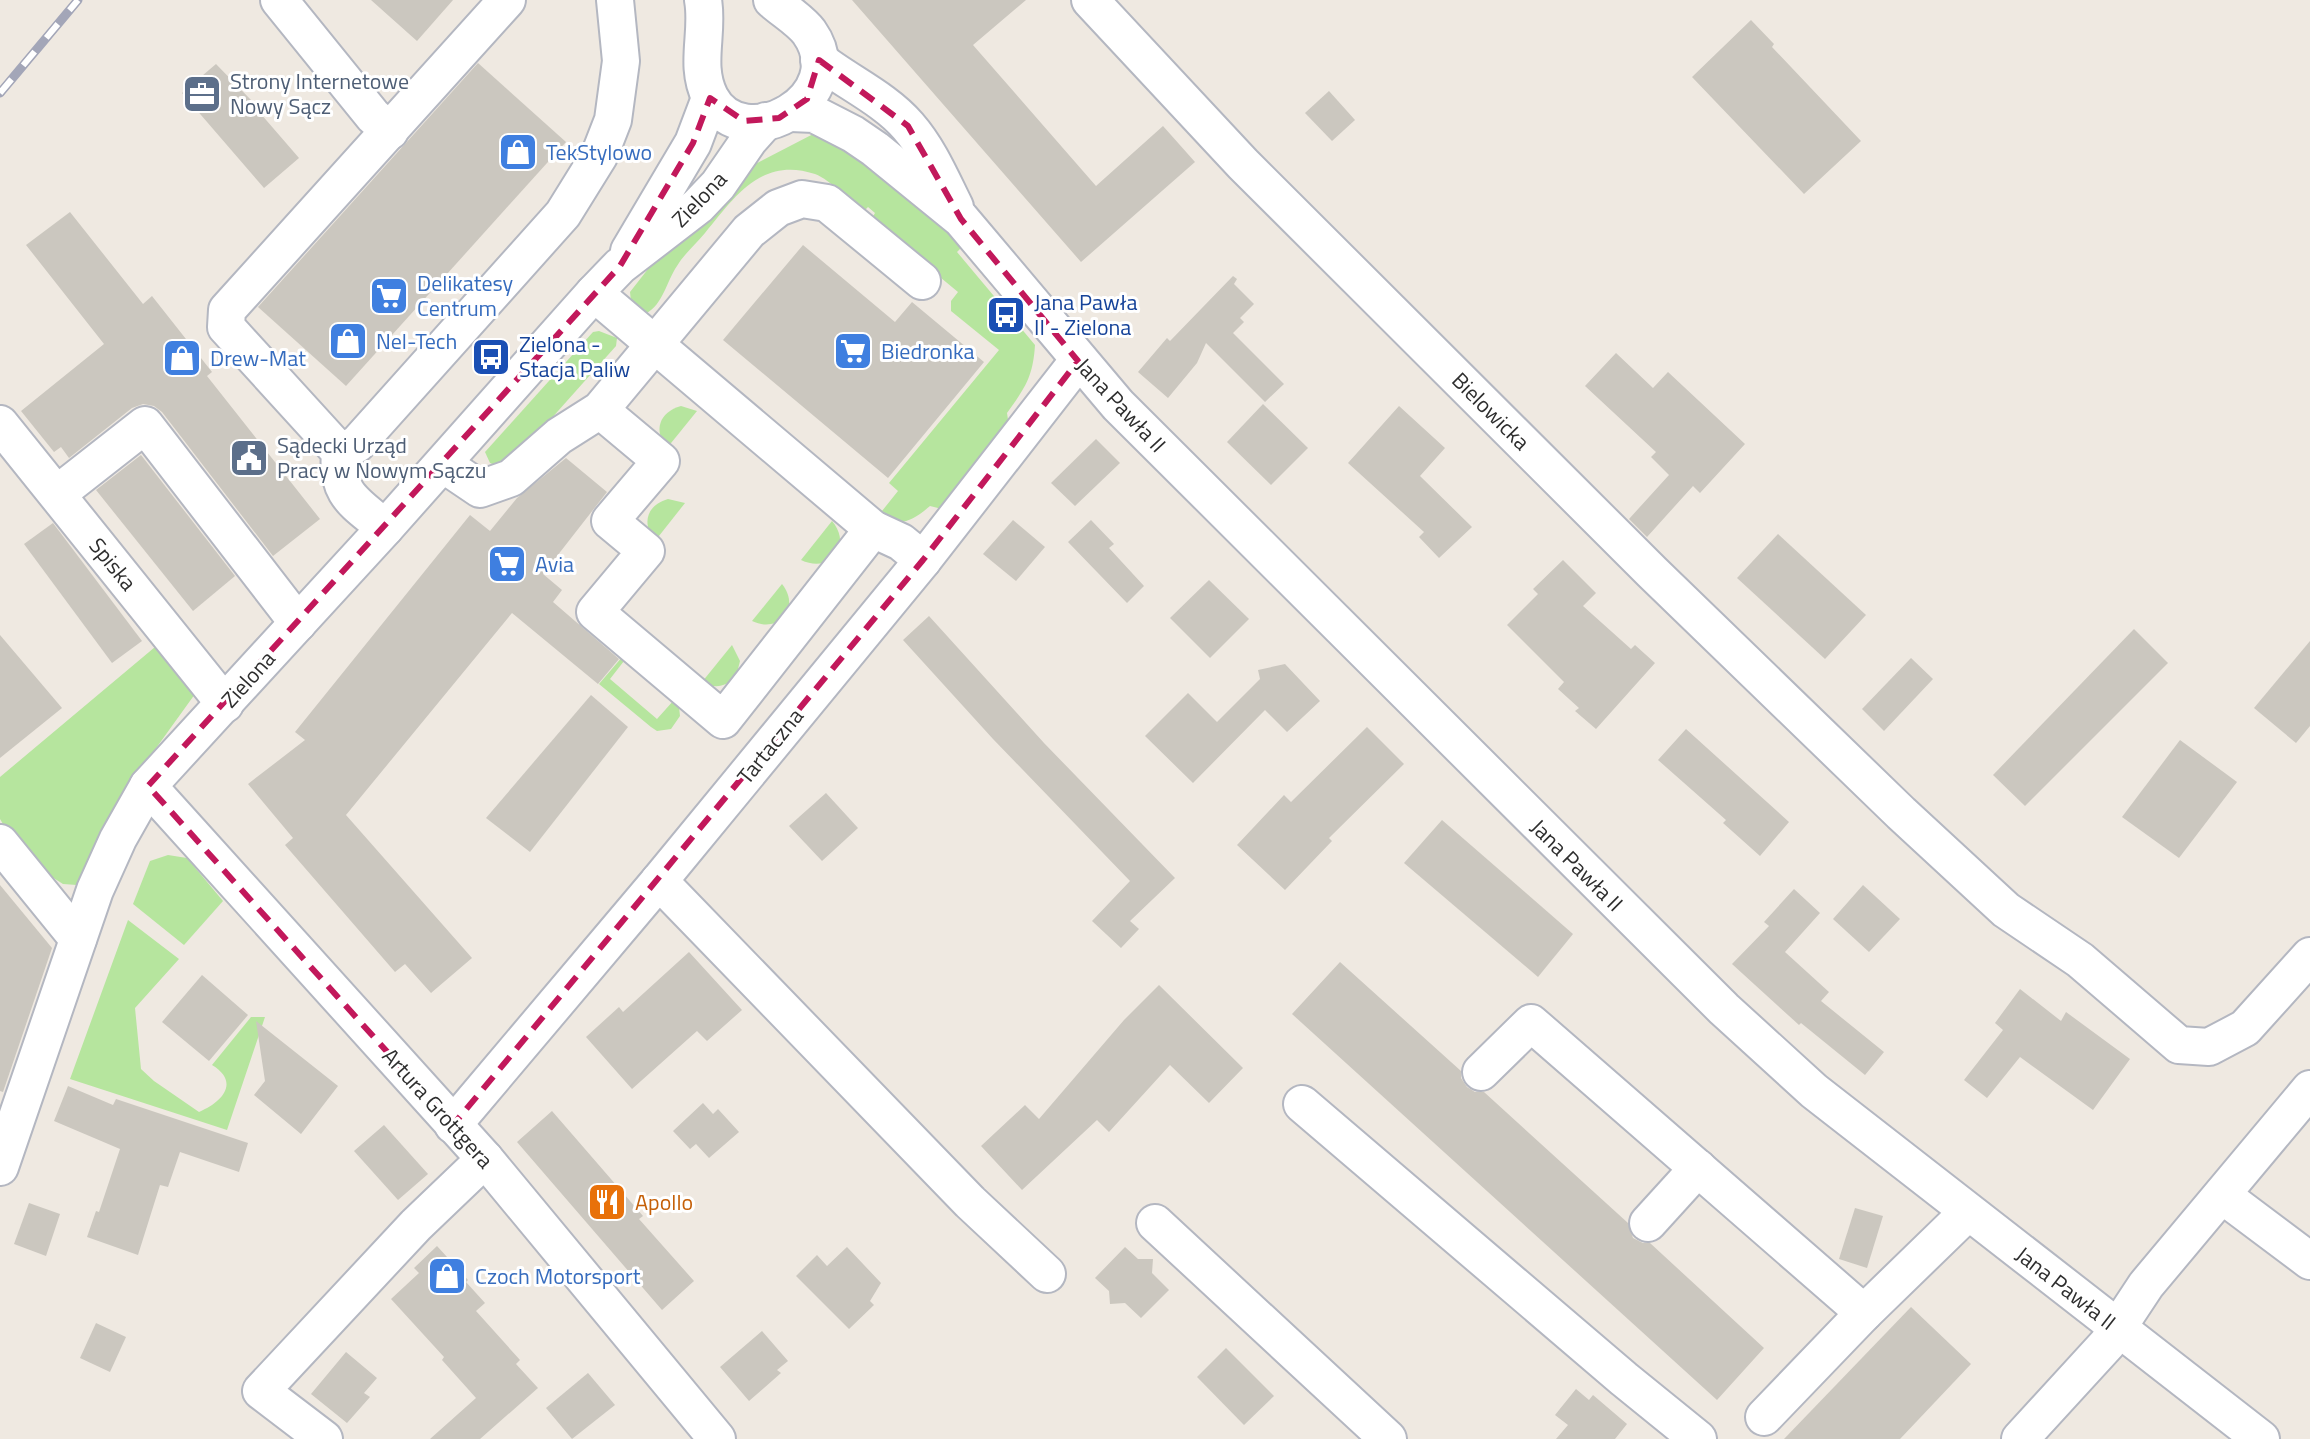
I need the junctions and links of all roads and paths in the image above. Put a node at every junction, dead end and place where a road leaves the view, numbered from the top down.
1 (279, 0) edge
2 (507, 0) edge
3 (615, 0) edge
4 (703, 0) edge
5 (772, 0) edge
6 (1090, 0) edge
7 (819, 60) junction
8 (710, 98) junction
9 (778, 117) junction
10 (390, 131) junction
11 (961, 219) junction
12 (620, 266) junction
13 (922, 281) dead end
14 (594, 293) junction
15 (654, 345) junction
16 (1078, 361) junction
17 (600, 410) junction
18 (0, 424) edge
19 (340, 452) junction
20 (443, 464) junction
21 (57, 494) junction
22 (385, 528) junction
23 (873, 529) junction
24 (923, 560) junction
25 (298, 623) junction
26 (225, 704) junction
27 (148, 786) junction
28 (0, 843) edge
29 (659, 881) junction
30 (78, 939) junction
31 (2310, 956) edge
32 (1481, 1072) dead end
33 (2310, 1089) edge
34 (1302, 1104) dead end
35 (453, 1125) junction
36 (485, 1159) junction
37 (0, 1167) edge
38 (1698, 1168) junction
39 (2222, 1195) junction
40 (1968, 1212) junction
41 (1155, 1223) dead end
42 (1648, 1223) dead end
43 (2310, 1261) edge
44 (1047, 1274) dead end
45 (1864, 1313) junction
46 (2118, 1328) junction
47 (1764, 1417) dead end
48 (700, 1432) edge
49 (324, 1439) edge
50 (1388, 1439) edge
51 (1698, 1439) edge
52 (2020, 1439) edge
53 (2261, 1439) edge

1 - 10 street
2 - 10 street
3 - 19 street
4 - 8 street
5 - 7 street
6 - 31 street, Bielowicka
7 - 9 street, Zielona
7 - 11 street, Jana Pawła II
8 - 9 street, Jana Pawła II
8 - 12 street, Zielona
9 - 11 street, Jana Pawła II
9 - 12 street, Zielona
10 - 19 street
11 - 16 street, Jana Pawła II
12 - 14 street, Zielona
13 - 15 street
14 - 15 street
14 - 20 street, Zielona
15 - 17 street
15 - 23 street
16 - 24 street, Tartaczna
16 - 40 street, Jana Pawła II
17 - 20 street
17 - 23 street
18 - 21 street, Spiska
19 - 22 street
20 - 22 street, Zielona
21 - 25 street
21 - 26 street, Spiska
22 - 25 street, Zielona
23 - 24 street
24 - 29 street, Tartaczna
25 - 26 street, Zielona
26 - 27 street, Zielona
27 - 30 street, Zielona
27 - 35 street, Artura Grottgera
28 - 30 street
29 - 35 street, Tartaczna
29 - 44 street
30 - 37 street, Zielona
32 - 38 street
33 - 39 street
34 - 51 street
35 - 36 street, Artura Grottgera
36 - 48 street, Artura Grottgera
36 - 49 street
38 - 42 street
38 - 45 street
39 - 43 street
39 - 46 street
40 - 45 street
40 - 46 street, Jana Pawła II
41 - 50 street
45 - 47 street
46 - 52 street
46 - 53 street, Jana Pawła II

